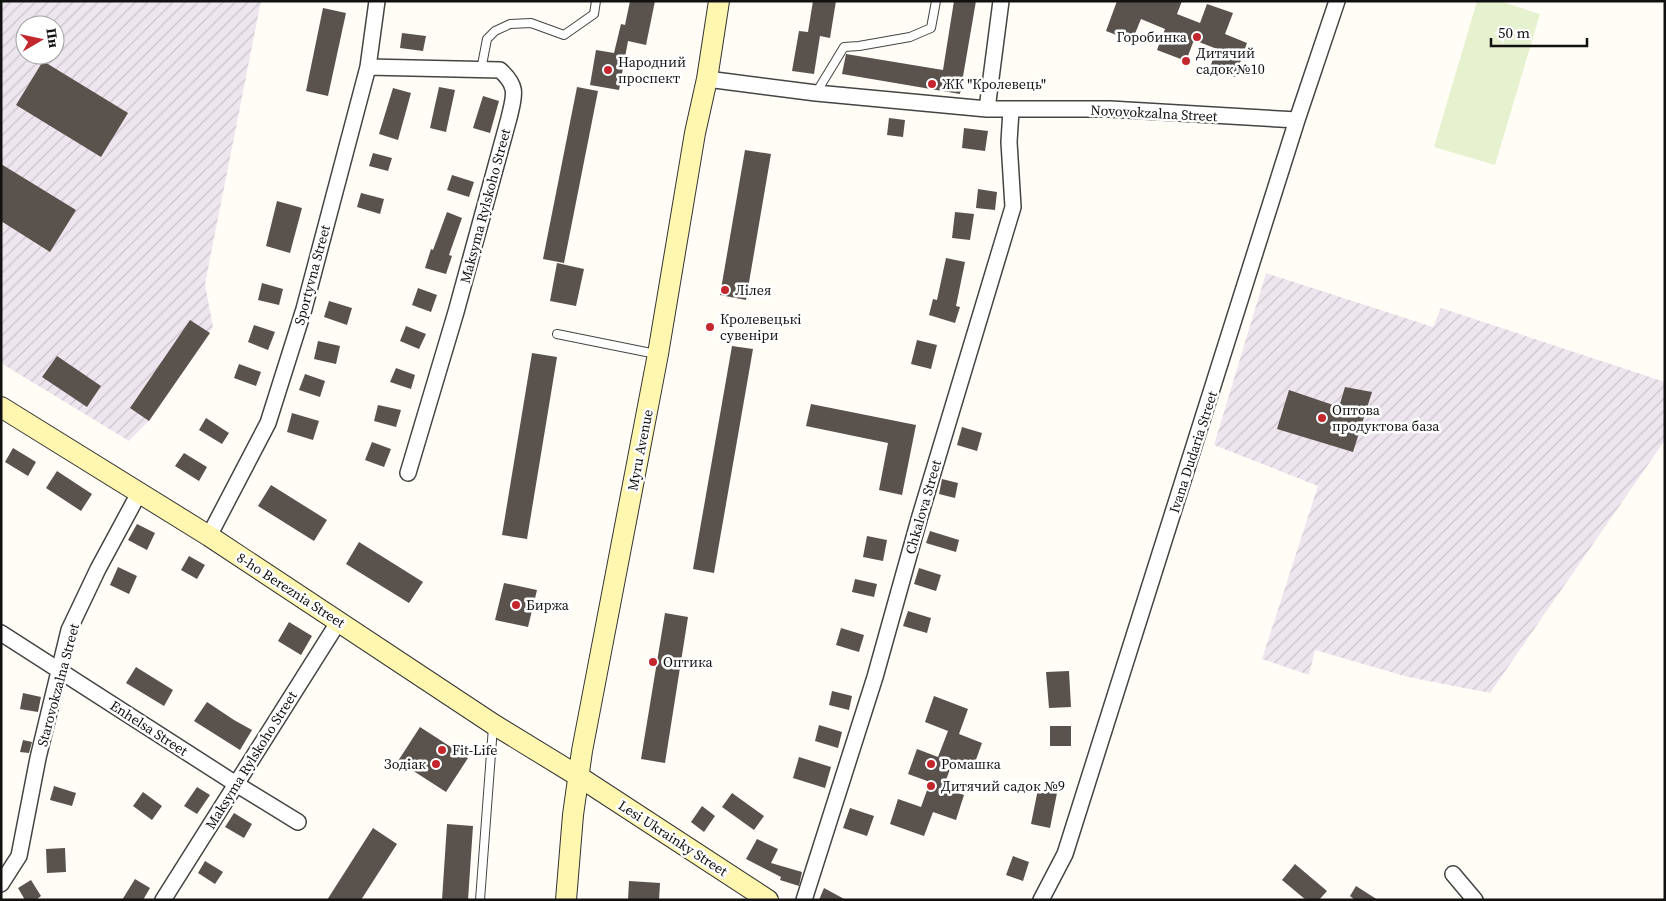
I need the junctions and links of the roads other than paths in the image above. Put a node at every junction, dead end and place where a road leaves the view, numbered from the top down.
1 (377, 1) edge
2 (596, 1) edge
3 (719, 1) edge
4 (936, 1) edge
5 (1001, 1) edge
6 (1337, 1) edge
7 (368, 67) junction
8 (481, 70) junction
9 (707, 80) junction
10 (816, 93) junction
11 (987, 109) junction
12 (1012, 110) junction
13 (1297, 120) junction
14 (557, 334) dead end
15 (658, 354) junction
16 (1, 407) edge
17 (408, 473) dead end
18 (139, 493) junction
19 (208, 536) junction
20 (339, 621) junction
21 (1, 633) edge
22 (59, 671) junction
23 (493, 724) junction
24 (578, 776) junction
25 (236, 784) junction
26 (298, 822) dead end
27 (1453, 874) dead end
28 (1, 884) edge
29 (163, 900) edge
30 (480, 900) edge
31 (566, 900) edge
32 (768, 900) edge
33 (804, 900) edge
34 (1041, 900) edge
35 (1476, 900) edge

1 - 7 street, Sportyvna Street
2 - 8 lane
3 - 9 main road, Myru Avenue
4 - 10 lane
5 - 11 street
6 - 13 street, Ivana Dudaria Street
7 - 8 street, Maksyma Rylskoho Street
7 - 19 street, Sportyvna Street
8 - 17 street, Maksyma Rylskoho Street
9 - 10 street, Novovokzalna Street
9 - 15 main road, Myru Avenue
10 - 11 street, Novovokzalna Street
11 - 12 street, Novovokzalna Street
12 - 13 street, Novovokzalna Street
12 - 33 street, Chkalova Street
13 - 34 street, Ivana Dudaria Street
14 - 15 lane
15 - 24 main road, Myru Avenue
16 - 18 main road, 8-ho Bereznia Street
18 - 19 main road, 8-ho Bereznia Street
18 - 22 street, Starovokzalna Street
19 - 20 main road, 8-ho Bereznia Street
20 - 23 main road, 8-ho Bereznia Street
20 - 25 street, Maksyma Rylskoho Street
21 - 22 street, Enhelsa Street
22 - 25 street, Enhelsa Street
22 - 28 street, Starovokzalna Street
23 - 24 main road, 8-ho Bereznia Street
23 - 30 lane
24 - 31 main road, Myru Avenue
24 - 32 main road, Lesi Ukrainky Street
25 - 26 street, Enhelsa Street
25 - 29 street, Maksyma Rylskoho Street
27 - 35 street

